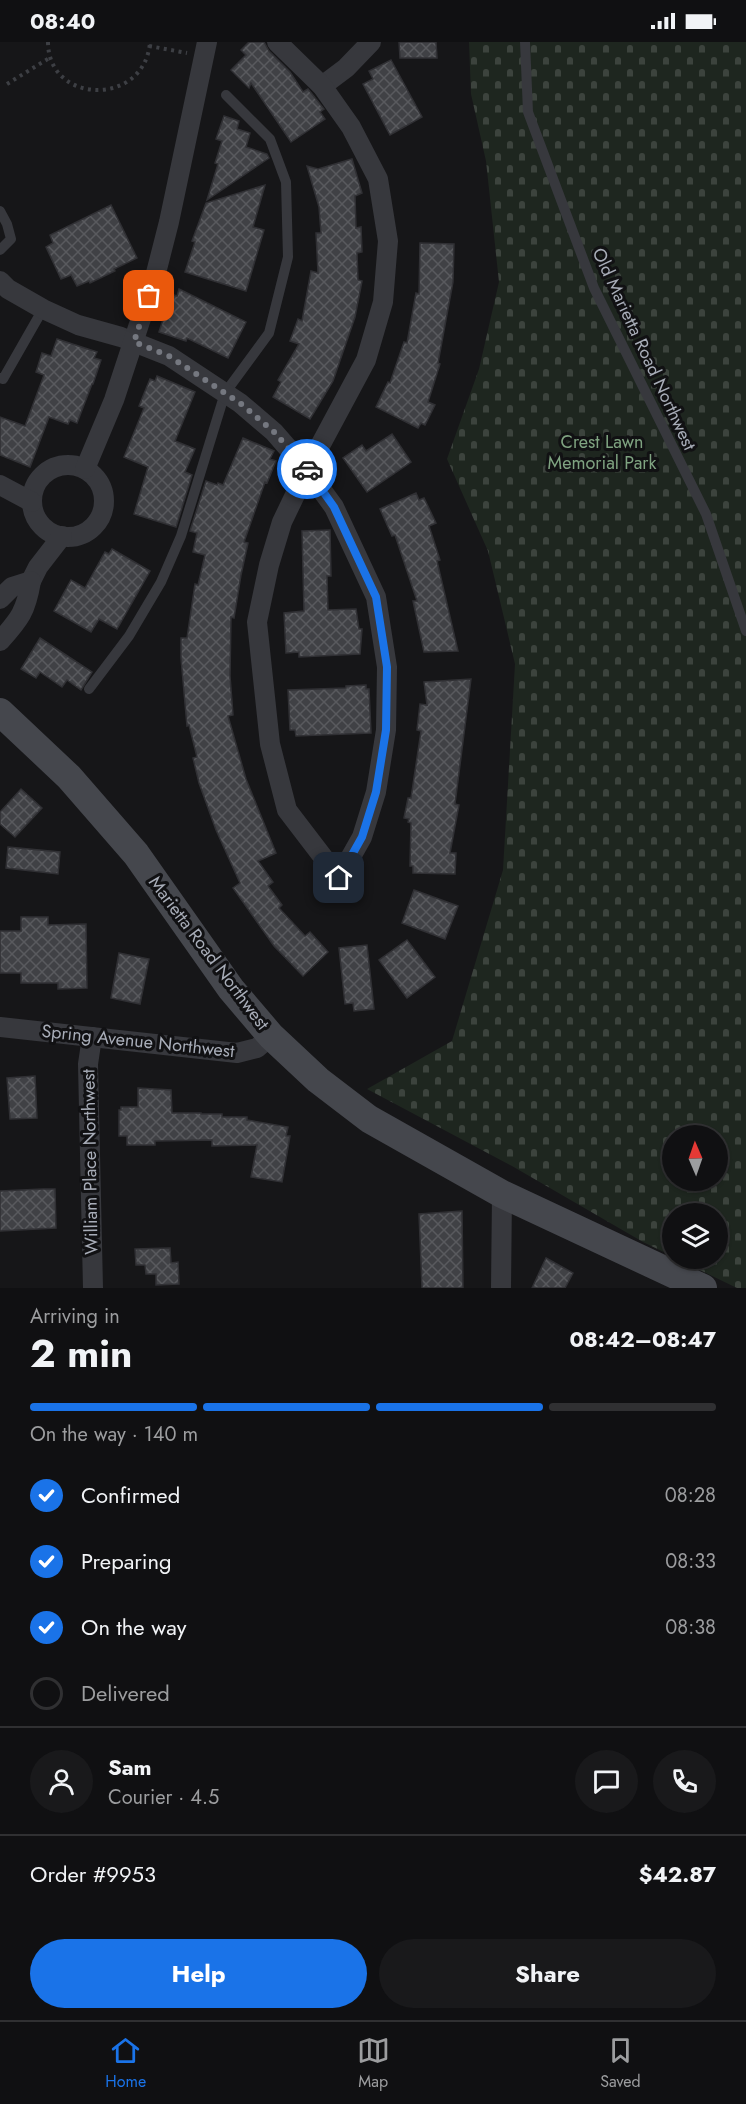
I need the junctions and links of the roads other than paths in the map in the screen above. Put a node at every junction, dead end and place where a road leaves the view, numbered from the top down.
1 (277, 42) edge
2 (371, 42) edge
3 (525, 42) edge
4 (206, 47) edge
5 (322, 86) junction
6 (226, 95) dead end
7 (0, 211) edge
8 (0, 250) edge
9 (0, 281) edge
10 (43, 309) junction
11 (134, 342) junction
12 (0, 378) edge
13 (225, 393) junction
14 (85, 469) junction
15 (307, 470) junction
16 (0, 485) edge
17 (32, 502) junction
18 (62, 536) junction
19 (31, 581) junction
20 (0, 599) edge
21 (746, 631) edge
22 (0, 641) edge
23 (89, 689) dead end
24 (0, 712) edge
25 (0, 1027) edge
26 (271, 1036) junction
27 (92, 1037) junction
28 (502, 1194) junction
29 (93, 1288) edge
30 (501, 1288) edge
31 (703, 1288) edge

1 - 5 street
2 - 5 street
3 - 21 lane, Old Marietta Road Northwest
4 - 11 street
5 - 15 street
6 - 13 lane
7 - 8 lane
9 - 10 street
10 - 11 street
10 - 12 lane
11 - 13 street
11 - 14 street
13 - 15 street
13 - 23 lane
14 - 17 street
14 - 18 street
15 - 15 street
16 - 17 street
17 - 18 street
18 - 19 street
19 - 20 street
19 - 22 street
24 - 26 main road, Marietta Road Northwest
25 - 27 street, Spring Avenue Northwest
26 - 27 street, Spring Avenue Northwest
26 - 28 main road, Marietta Road Northwest
27 - 29 street, William Place Northwest
28 - 30 street
28 - 31 main road, Marietta Road Northwest

